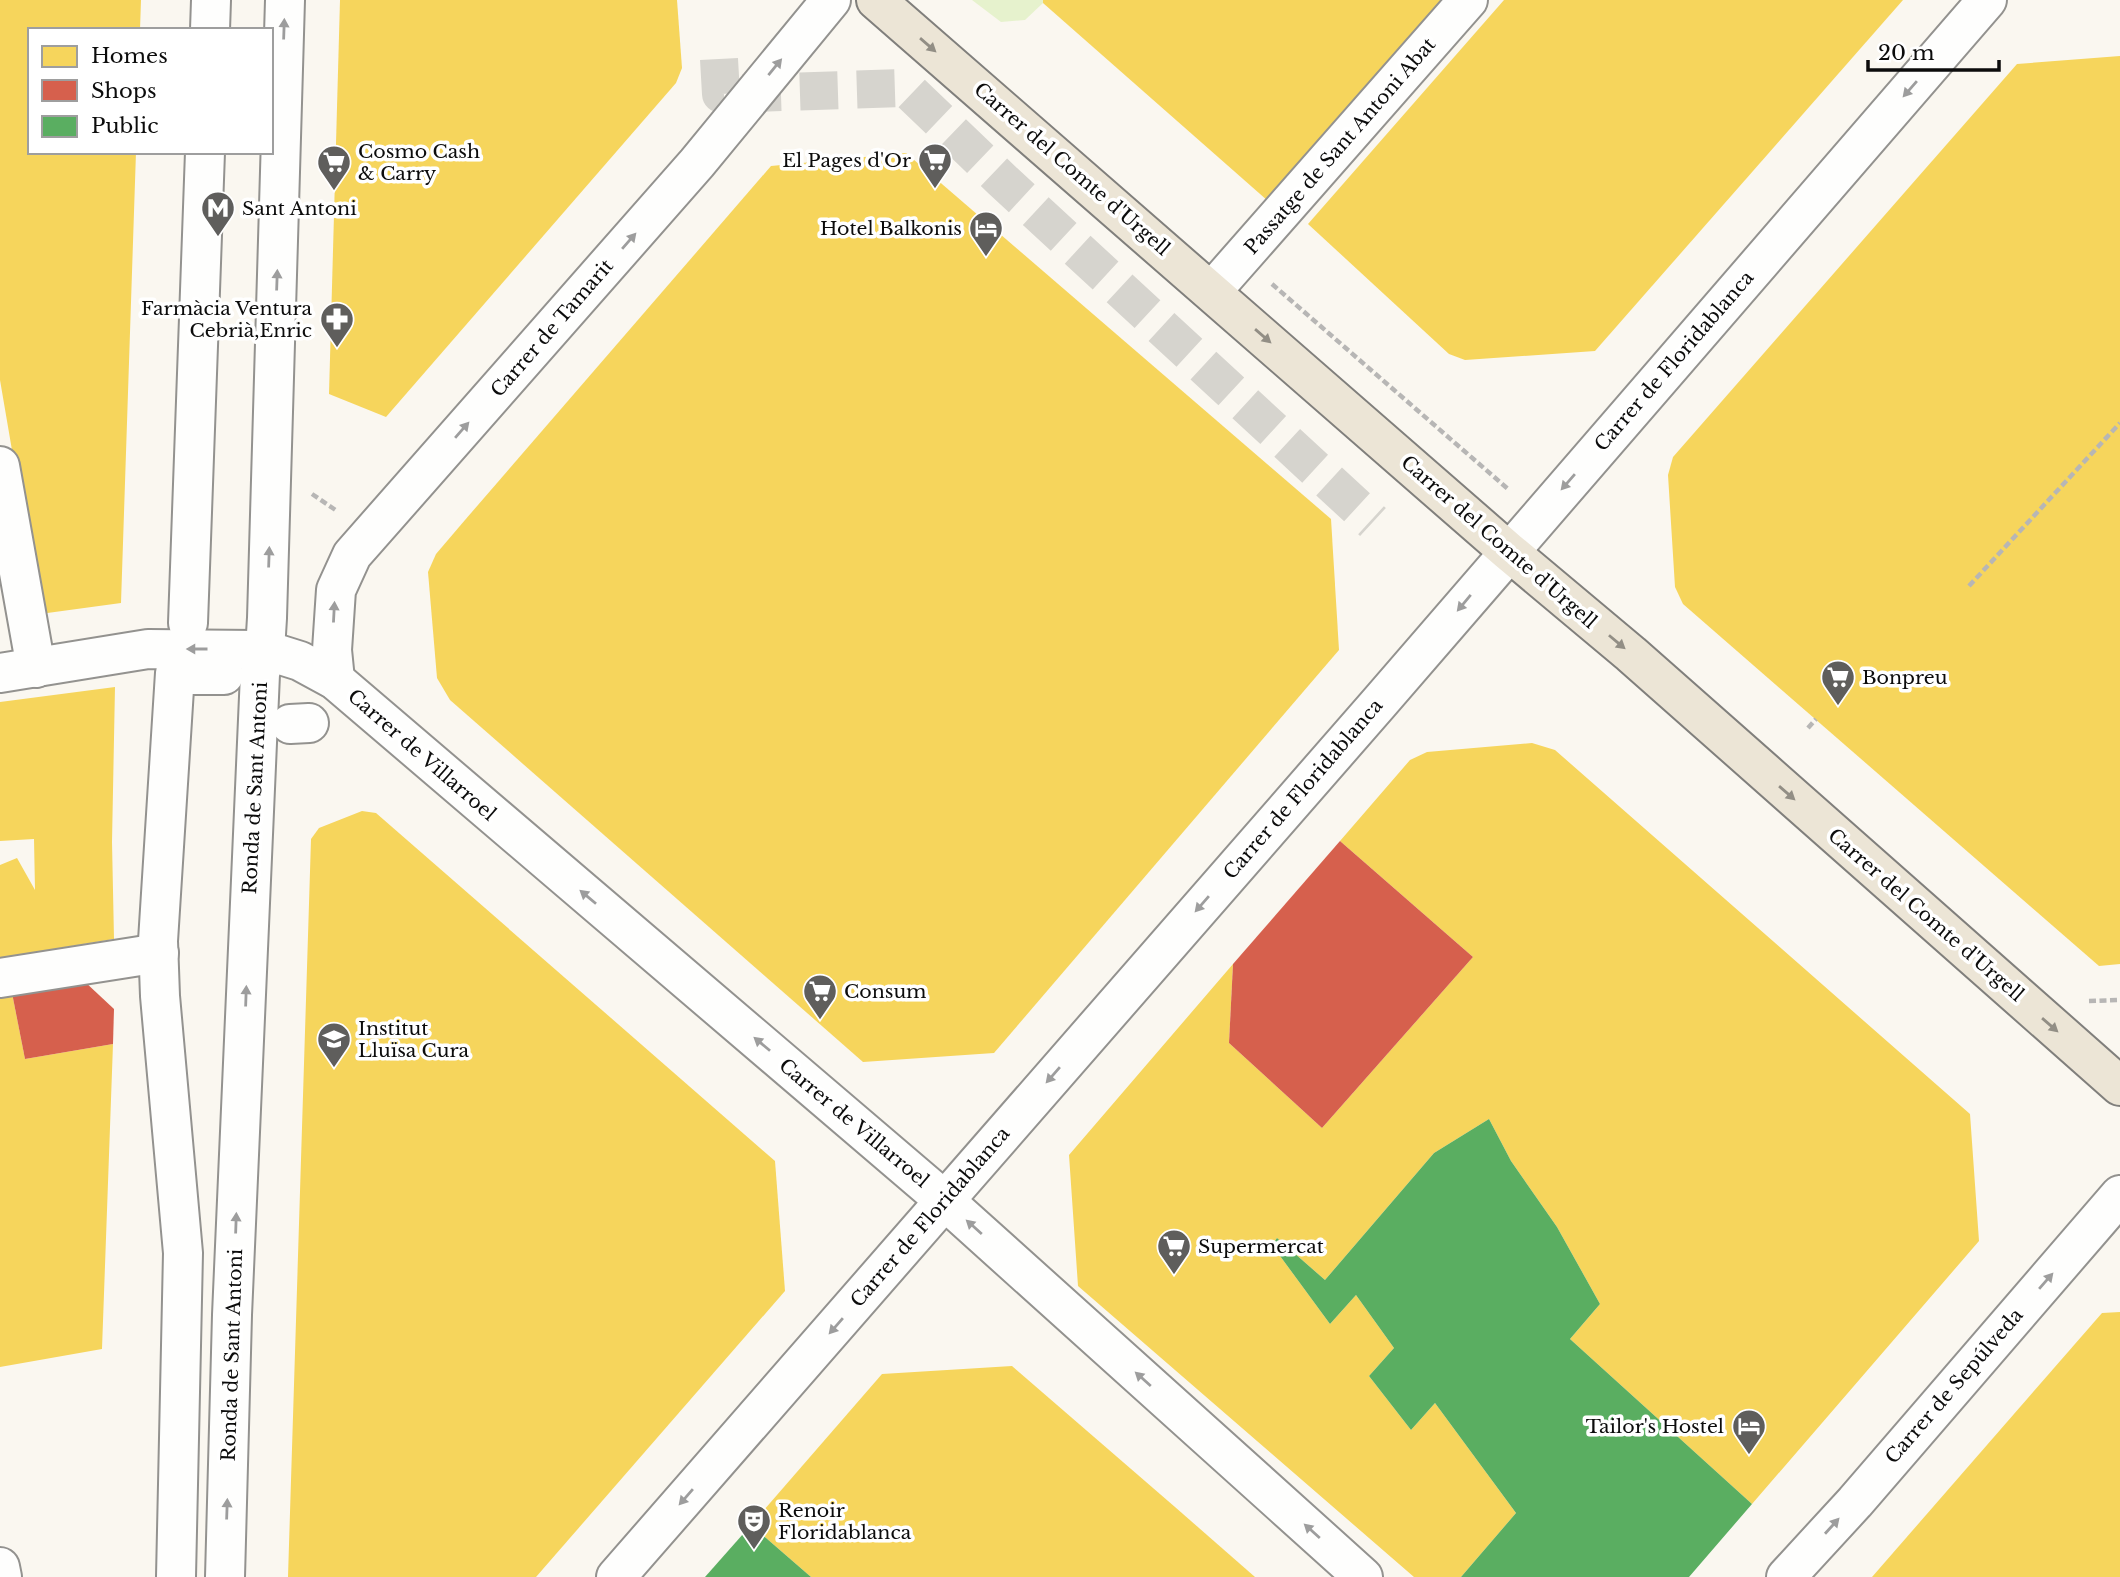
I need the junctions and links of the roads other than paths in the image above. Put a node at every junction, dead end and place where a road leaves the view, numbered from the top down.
1 (211, 0) edge
2 (285, 0) edge
3 (831, 0) edge
4 (876, 0) edge
5 (1468, 0) edge
6 (1987, 0) edge
7 (210, 28) edge
8 (205, 154) edge
9 (1212, 291) junction
10 (0, 466) edge
11 (6, 535) edge
12 (1508, 551) junction
13 (188, 623) dead end
14 (262, 662) junction
15 (18, 671) edge
16 (308, 704) junction
17 (159, 953) junction
18 (0, 978) edge
19 (2120, 1086) edge
20 (2120, 1195) edge
21 (944, 1200) junction
22 (0, 1567) edge
23 (2, 1577) edge
24 (176, 1577) edge
25 (225, 1577) edge
26 (617, 1577) edge
27 (1363, 1577) edge
28 (1786, 1577) edge

1 - 7 street
14 -> 2 street, Ronda de Sant Antoni
16 -> 3 street, Carrer de Tamarit
4 -> 9 main road, Carrer del Comte d'Urgell
5 - 9 street, Passatge de Sant Antoni Abat
6 -> 12 street, Carrer de Floridablanca
8 - 13 street
9 -> 12 main road, Carrer del Comte d'Urgell
10 - 11 street
11 - 15 street
12 -> 19 main road, Carrer del Comte d'Urgell
12 -> 21 street, Carrer de Floridablanca
14 -> 15 street
14 - 16 street, Carrer de Villarroel
14 - 17 street
25 -> 14 street, Ronda de Sant Antoni
21 -> 16 street, Carrer de Villarroel
17 - 18 street
17 - 24 street
28 -> 20 street, Carrer de Sepúlveda
21 -> 26 street, Carrer de Floridablanca
27 -> 21 street, Carrer de Villarroel
22 - 23 street

